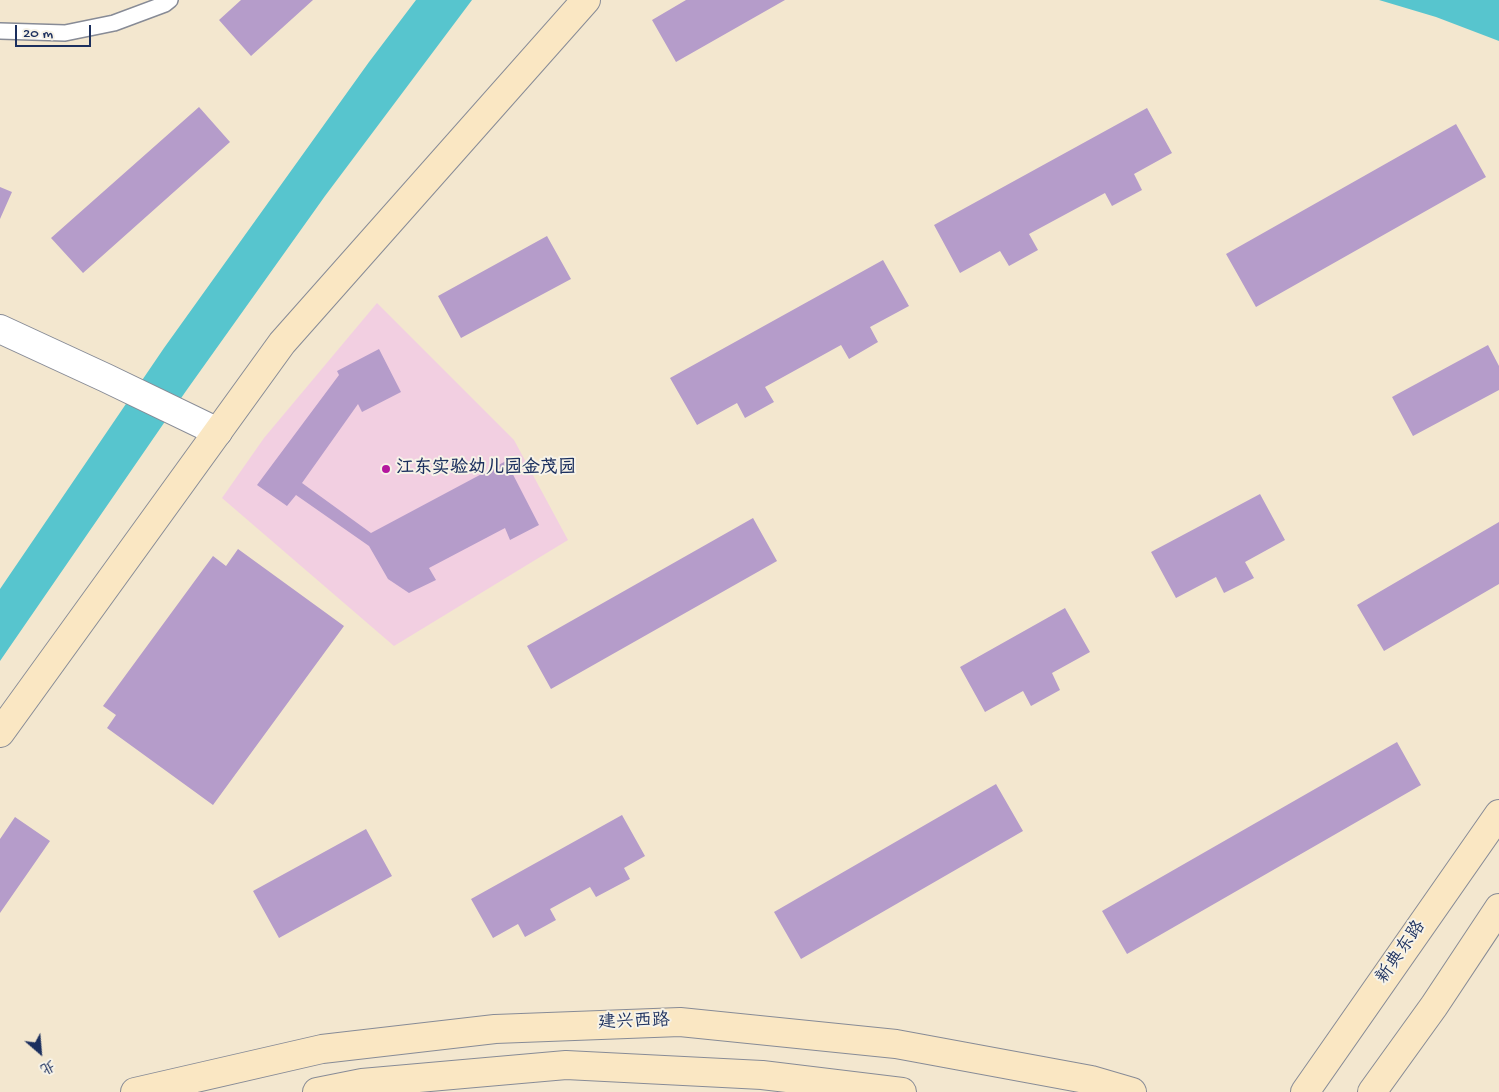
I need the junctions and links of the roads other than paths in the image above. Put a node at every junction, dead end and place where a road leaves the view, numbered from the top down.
1 (170, 0) edge
2 (586, 0) edge
3 (0, 32) edge
4 (0, 329) edge
5 (211, 428) junction
6 (0, 733) edge
7 (1499, 814) edge
8 (1499, 908) edge
9 (135, 1092) edge
10 (317, 1092) edge
11 (902, 1092) edge
12 (1132, 1092) edge
13 (1305, 1092) edge
14 (1372, 1092) edge

1 - 3 lane
2 - 5 street
4 - 5 street
5 - 6 street
7 - 13 street, 新典东路
8 - 14 street
9 - 12 street, 建兴西路
10 - 11 street

